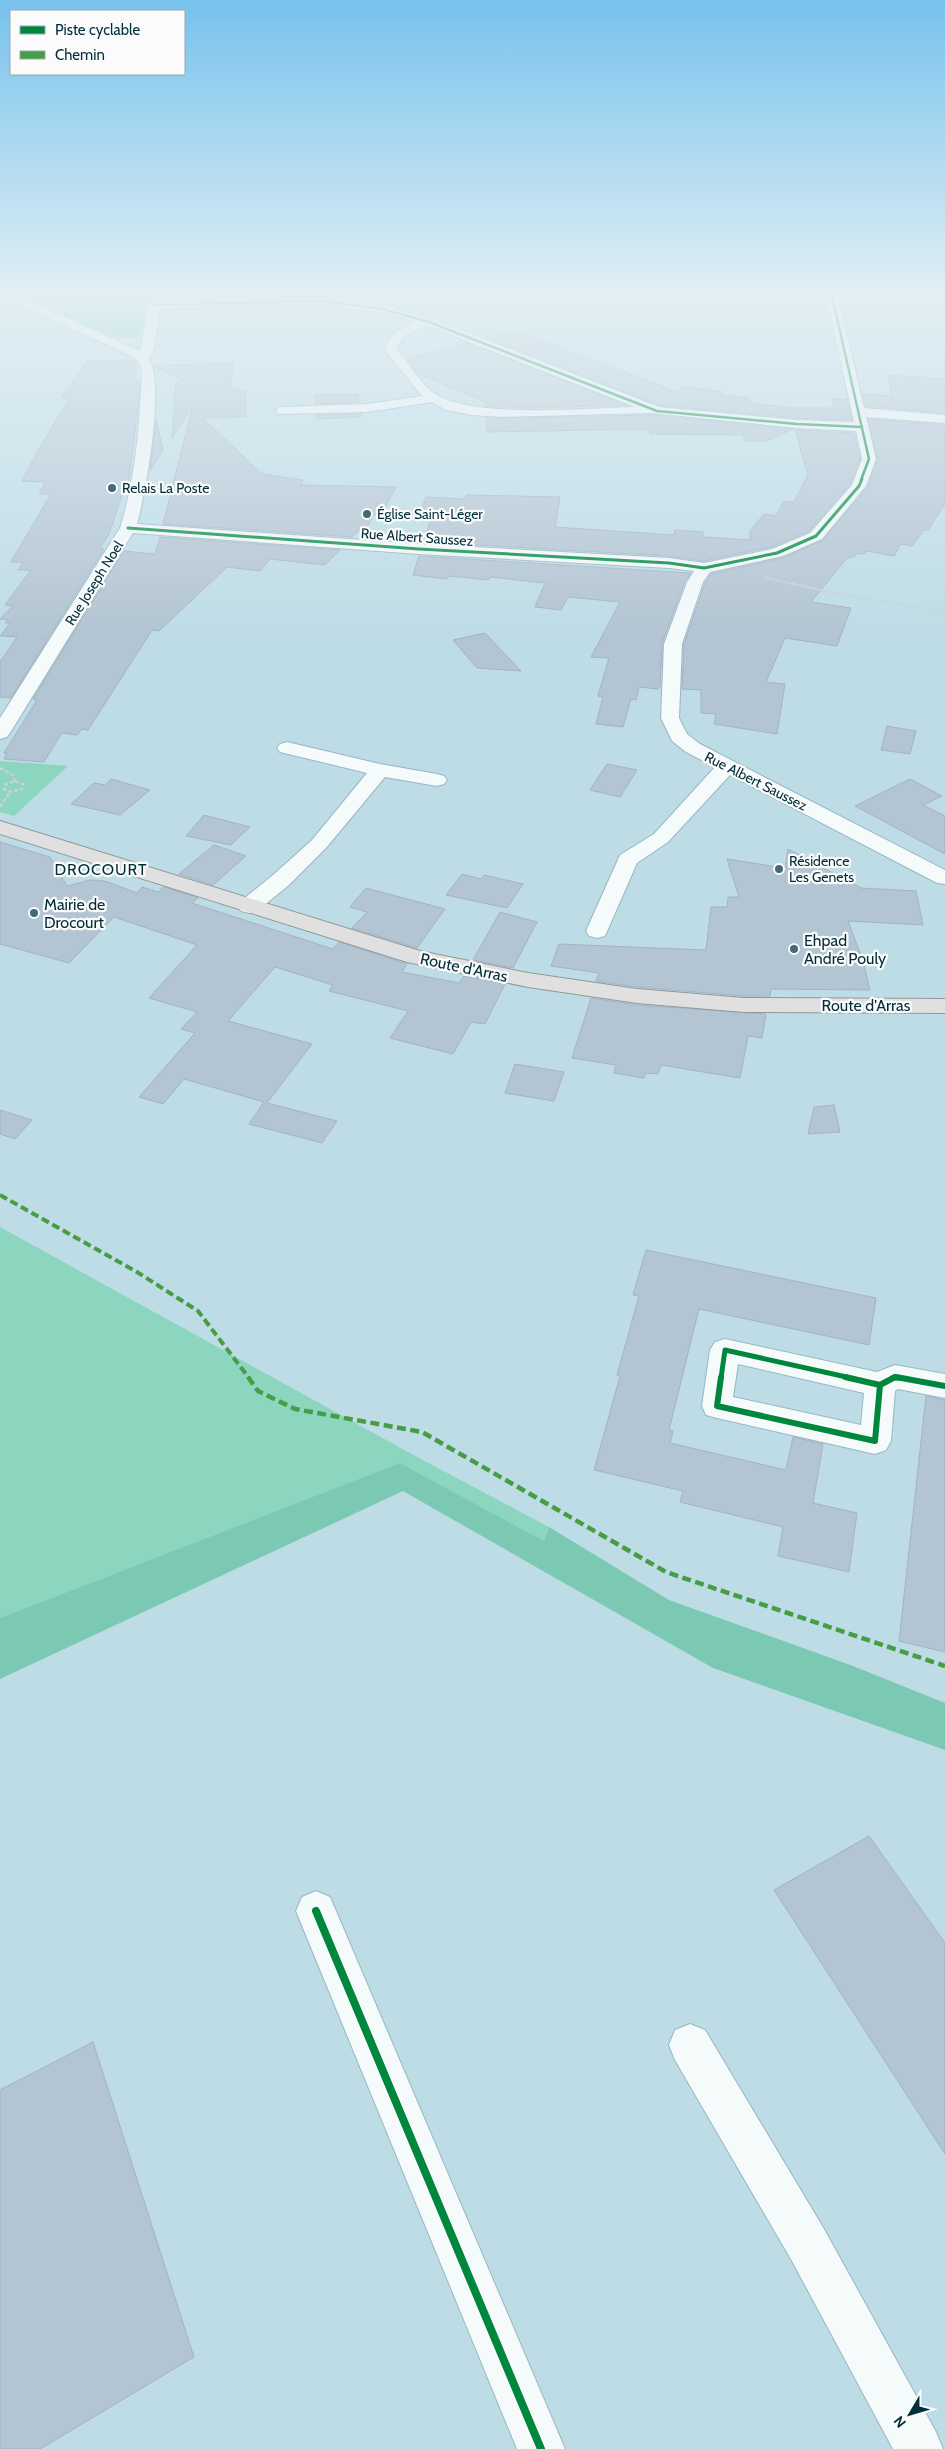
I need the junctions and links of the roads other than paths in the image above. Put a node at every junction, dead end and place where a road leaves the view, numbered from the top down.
1 (147, 410) edge
2 (303, 410) edge
3 (468, 410) edge
4 (858, 410) edge
5 (283, 411) dead end
6 (658, 411) joint
7 (860, 419) junction
8 (945, 419) edge
9 (128, 528) junction
10 (713, 567) junction
11 (0, 733) edge
12 (287, 748) dead end
13 (727, 766) junction
14 (380, 770) junction
15 (437, 780) dead end
16 (0, 827) edge
17 (945, 878) edge
18 (249, 906) junction
19 (597, 931) dead end
20 (945, 1006) edge
21 (880, 1385) junction
22 (945, 1386) edge
23 (316, 1911) dead end
24 (690, 2045) dead end
25 (541, 2449) edge
26 (919, 2449) edge

1 - 9 street, Rue Joseph Noel
2 - 5 street
3 - 6 street
4 - 7 street
6 - 7 street
7 - 8 street
7 - 10 street
9 - 10 street, Rue Albert Saussez
9 - 11 street, Rue Joseph Noel
10 - 13 street, Rue Albert Saussez
12 - 14 street
13 - 17 street, Rue Albert Saussez
13 - 19 street
14 - 15 street
14 - 18 street
16 - 18 main road, Route d'Arras
18 - 20 main road, Route d'Arras
21 - 21 street
21 - 22 street
23 - 25 street
24 - 26 street

